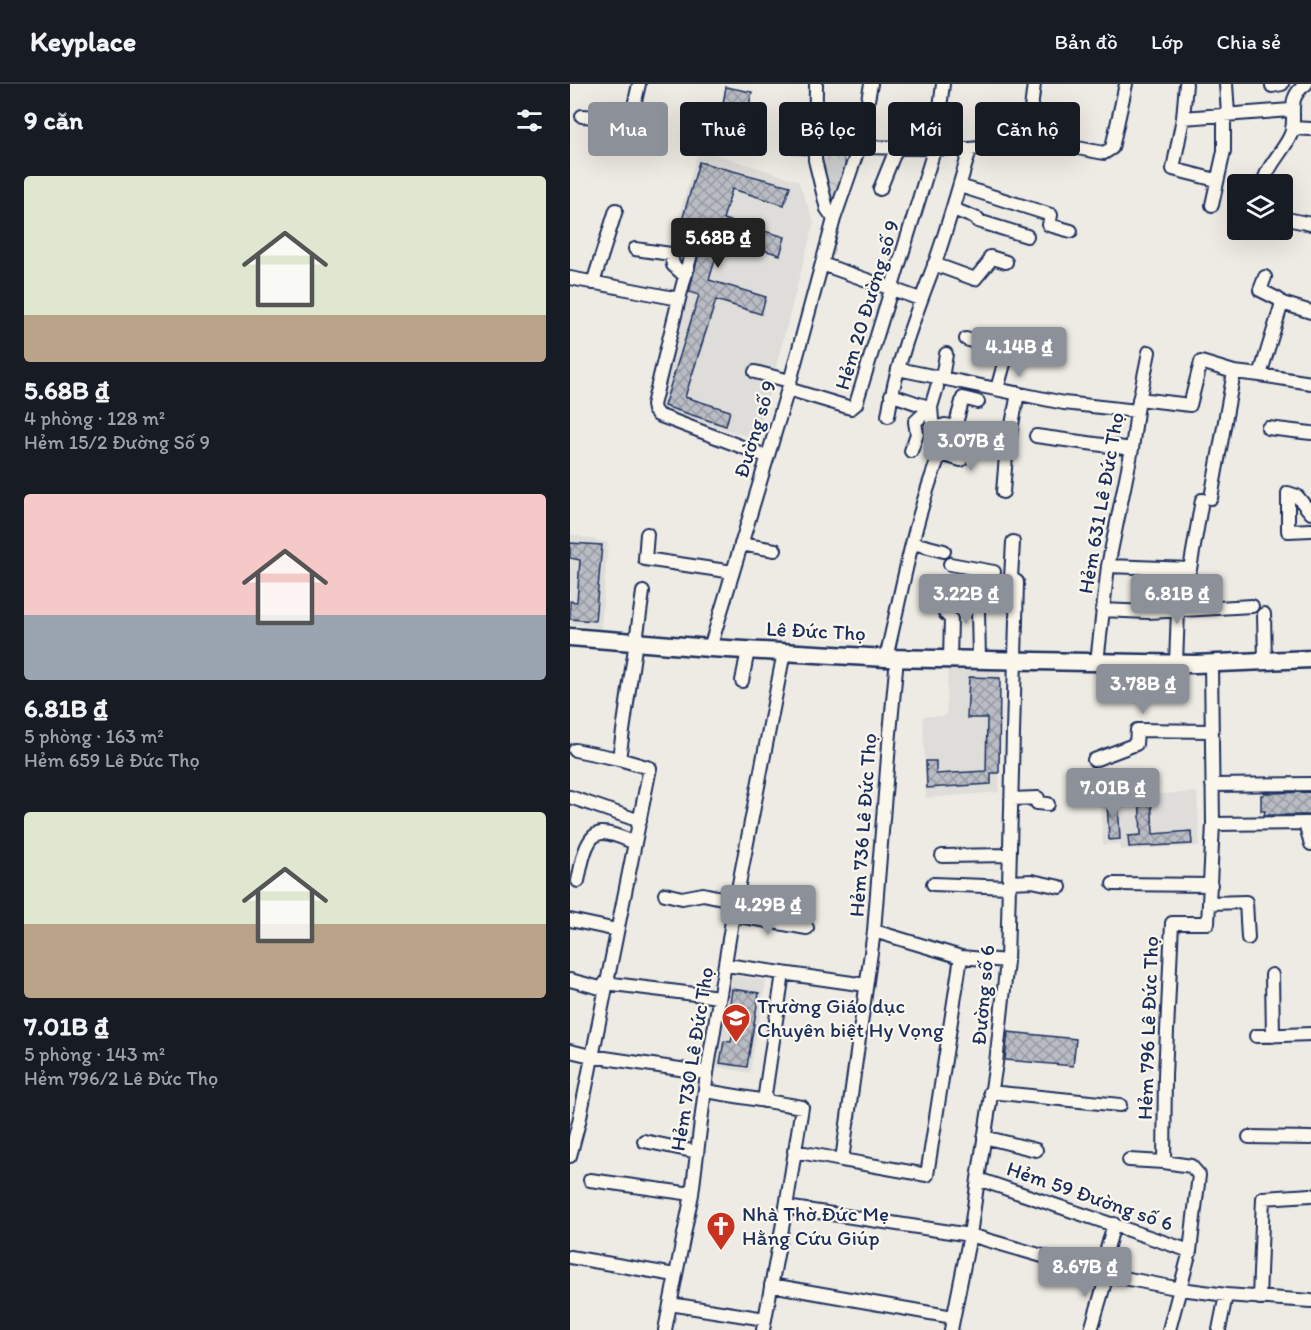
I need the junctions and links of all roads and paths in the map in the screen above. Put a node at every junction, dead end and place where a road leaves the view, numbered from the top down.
1 (639, 84) edge
2 (816, 84) edge
3 (871, 84) edge
4 (943, 84) edge
5 (1034, 84) edge
6 (1126, 84) edge
7 (1186, 84) edge
8 (1226, 84) edge
9 (1272, 84) edge
10 (1282, 84) edge
11 (1298, 86) edge
12 (1311, 91) edge
13 (816, 102) edge
14 (868, 102) edge
15 (941, 102) edge
16 (1032, 102) edge
17 (1291, 110) junction
18 (1226, 114) junction
19 (582, 116) dead end
20 (1183, 118) junction
21 (1292, 128) junction
22 (1311, 129) edge
23 (1080, 148) edge
24 (963, 149) edge
25 (970, 149) junction
26 (975, 149) edge
27 (815, 156) edge
28 (856, 156) edge
29 (893, 156) edge
30 (933, 156) edge
31 (1266, 174) edge
32 (1216, 180) junction
33 (960, 186) junction
34 (880, 189) dead end
35 (1212, 205) dead end
36 (953, 209) junction
37 (616, 210) dead end
38 (834, 219) junction
39 (1293, 220) edge
40 (1311, 224) edge
41 (697, 231) dead end
42 (1071, 231) dead end
43 (1027, 236) dead end
44 (635, 249) dead end
45 (1006, 262) dead end
46 (822, 264) junction
47 (934, 264) junction
48 (685, 276) junction
49 (1265, 277) dead end
50 (570, 278) edge
51 (593, 283) junction
52 (893, 288) junction
53 (679, 299) junction
54 (920, 299) junction
55 (1282, 303) junction
56 (1311, 312) edge
57 (966, 339) dead end
58 (1149, 352) dead end
59 (946, 354) dead end
60 (898, 369) junction
61 (755, 372) dead end
62 (1234, 372) junction
63 (1260, 375) junction
64 (940, 382) junction
65 (1311, 383) edge
66 (788, 385) junction
67 (997, 389) junction
68 (1018, 393) junction
69 (891, 395) junction
70 (978, 402) dead end
71 (1138, 405) junction
72 (931, 407) junction
73 (888, 416) dead end
74 (934, 428) junction
75 (1268, 428) dead end
76 (961, 429) junction
77 (1311, 434) edge
78 (1036, 436) dead end
79 (1132, 449) junction
80 (912, 451) dead end
81 (940, 454) junction
82 (766, 456) junction
83 (1003, 492) dead end
84 (1311, 513) edge
85 (1311, 530) edge
86 (647, 534) dead end
87 (1013, 542) dead end
88 (913, 543) junction
89 (741, 544) junction
90 (775, 550) dead end
91 (944, 551) dead end
92 (950, 564) dead end
93 (1108, 566) junction
94 (733, 572) junction
95 (946, 591) dead end
96 (643, 592) dead end
97 (1252, 606) dead end
98 (1102, 610) junction
99 (1178, 610) junction
100 (1264, 614) dead end
101 (570, 638) edge
102 (635, 643) junction
103 (710, 648) junction
104 (748, 650) junction
105 (784, 652) junction
106 (892, 658) junction
107 (950, 659) junction
108 (1016, 659) junction
109 (1311, 659) edge
110 (979, 660) junction
111 (1265, 661) junction
112 (1097, 662) junction
113 (1176, 663) junction
114 (1211, 664) junction
115 (742, 681) dead end
116 (1212, 731) junction
117 (575, 750) dead end
118 (619, 759) junction
119 (1094, 760) dead end
120 (1311, 784) edge
121 (1212, 785) junction
122 (570, 797) edge
123 (1011, 799) junction
124 (1048, 804) dead end
125 (640, 821) junction
126 (1308, 823) edge
127 (1213, 824) junction
128 (635, 843) junction
129 (1311, 844) edge
130 (1010, 855) junction
131 (942, 856) dead end
132 (578, 881) dead end
133 (933, 884) dead end
134 (1010, 884) junction
135 (1113, 884) dead end
136 (1211, 885) junction
137 (1060, 887) dead end
138 (665, 894) dead end
139 (736, 901) junction
140 (1209, 903) junction
141 (734, 915) junction
142 (570, 920) edge
143 (807, 928) dead end
144 (617, 930) junction
145 (874, 931) junction
146 (1248, 938) dead end
147 (962, 957) junction
148 (1007, 961) junction
149 (726, 964) junction
150 (783, 973) junction
151 (1272, 975) dead end
152 (570, 980) edge
153 (866, 985) junction
154 (605, 986) junction
155 (719, 997) junction
156 (1311, 1034) edge
157 (1256, 1036) dead end
158 (1273, 1036) junction
159 (570, 1051) edge
160 (591, 1056) junction
161 (707, 1073) junction
162 (706, 1091) junction
163 (990, 1092) junction
164 (764, 1101) junction
165 (1120, 1105) dead end
166 (574, 1121) edge
167 (984, 1137) junction
168 (1249, 1137) dead end
169 (1311, 1138) edge
170 (644, 1141) dead end
171 (1036, 1150) dead end
172 (794, 1151) junction
173 (697, 1152) junction
174 (570, 1156) edge
175 (842, 1160) junction
176 (1129, 1160) dead end
177 (1164, 1162) junction
178 (978, 1179) junction
179 (590, 1180) dead end
180 (692, 1194) junction
181 (1311, 1195) edge
182 (786, 1207) junction
183 (1114, 1224) junction
184 (970, 1235) junction
185 (1190, 1251) junction
186 (570, 1257) edge
187 (675, 1275) junction
188 (1108, 1275) junction
189 (771, 1285) junction
190 (1181, 1290) junction
191 (1226, 1295) junction
192 (1259, 1298) junction
193 (1311, 1301) edge
194 (670, 1304) junction
195 (952, 1324) edge
196 (764, 1325) edge
197 (665, 1330) edge
198 (1091, 1330) edge
199 (1169, 1330) edge
200 (1219, 1330) edge

1 - 19 street
2 - 13 street
3 - 14 street, Đường số 9
4 - 15 street, Hẻm 20 Đường số 9
5 - 16 street
6 - 23 street
7 - 20 street
8 - 18 street
9 - 10 street
11 - 12 street
11 - 17 street
17 - 18 street
17 - 21 street
18 - 20 street
18 - 32 street
20 - 32 street
21 - 22 street
21 - 31 street
24 - 25 street
25 - 26 street
25 - 33 street
27 - 38 street
28 - 38 street, Đường số 9
29 - 34 street
30 - 52 street, Hẻm 20 Đường số 9
32 - 35 street
33 - 36 street
33 - 42 street
36 - 43 street
36 - 47 street
37 - 51 street
38 - 46 street, Đường số 9
39 - 40 street
41 - 48 street
44 - 48 street
45 - 47 street
46 - 52 street
46 - 66 street, Đường số 9
47 - 54 street
48 - 53 street
49 - 55 street
50 - 51 street
51 - 53 street
52 - 54 street
52 - 66 street, Hẻm 20 Đường số 9
53 - 82 street
54 - 60 street
55 - 56 street
55 - 63 street
57 - 67 street
58 - 71 street, Hẻm 631 Lê Đức Thọ
59 - 64 street
60 - 64 street
60 - 69 street
61 - 66 street
62 - 63 street
62 - 71 street
62 - 93 street
63 - 65 street
64 - 67 street
64 - 72 street
66 - 82 street, Đường số 9
67 - 68 street
68 - 71 street
68 - 83 street
69 - 72 street
69 - 73 street
70 - 76 street
71 - 79 street, Hẻm 631 Lê Đức Thọ
72 - 74 street
72 - 80 street
74 - 76 street
74 - 81 street
75 - 77 street
76 - 81 street
78 - 79 street
79 - 93 street, Hẻm 631 Lê Đức Thọ
81 - 88 street, Hẻm 736 Lê Đức Thọ
82 - 89 street, Đường số 9
84 - 85 street
86 - 94 street
87 - 108 street, Đường số 6
88 - 91 street
88 - 106 street, Hẻm 736 Lê Đức Thọ
89 - 90 street
89 - 94 street, Đường số 9
92 - 110 street
93 - 98 street, Hẻm 631 Lê Đức Thọ
94 - 103 street, Đường số 9
95 - 107 street
96 - 102 street
97 - 99 street
98 - 99 street
98 - 112 street, Hẻm 631 Lê Đức Thọ
99 - 113 street
100 - 111 street
101 - 102 main road, Lê Đức Thọ
102 - 103 main road, Lê Đức Thọ
102 - 118 street
103 - 104 main road, Lê Đức Thọ
104 - 105 main road, Lê Đức Thọ
104 - 115 street
105 - 106 main road, Lê Đức Thọ
105 - 139 street, Hẻm 730 Lê Đức Thọ
106 - 107 main road, Lê Đức Thọ
106 - 145 street, Hẻm 736 Lê Đức Thọ
107 - 110 main road, Lê Đức Thọ
108 - 110 main road, Lê Đức Thọ
108 - 112 main road, Lê Đức Thọ
108 - 123 street, Đường số 6
109 - 111 main road, Lê Đức Thọ
111 - 114 main road, Lê Đức Thọ
112 - 113 main road, Lê Đức Thọ
113 - 114 main road, Lê Đức Thọ
114 - 116 street, Hẻm 796 Lê Đức Thọ
116 - 119 street
116 - 121 street, Hẻm 796 Lê Đức Thọ
117 - 118 street
118 - 125 street
120 - 121 street
121 - 127 street, Hẻm 796 Lê Đức Thọ
122 - 125 street
123 - 124 street
123 - 130 street, Đường số 6
125 - 128 street
126 - 127 street
126 - 129 street
127 - 136 street, Hẻm 796 Lê Đức Thọ
128 - 132 street
128 - 144 street
130 - 131 street
130 - 134 street, Đường số 6
133 - 134 street
134 - 137 street
134 - 148 street, Đường số 6
135 - 136 street
136 - 140 street, Hẻm 796 Lê Đức Thọ
138 - 139 street
139 - 141 street, Hẻm 730 Lê Đức Thọ
140 - 146 street
140 - 177 street, Hẻm 796 Lê Đức Thọ
141 - 143 street
141 - 149 street, Hẻm 730 Lê Đức Thọ
142 - 144 street
144 - 154 street
145 - 147 street
145 - 153 street, Hẻm 736 Lê Đức Thọ
147 - 148 street
147 - 175 street
148 - 163 street, Đường số 6
149 - 150 street
149 - 155 street, Hẻm 730 Lê Đức Thọ
150 - 153 street
150 - 164 street
151 - 158 street
152 - 154 street
153 - 175 street, Hẻm 736 Lê Đức Thọ
154 - 155 street
154 - 160 street
155 - 161 street, Hẻm 730 Lê Đức Thọ
156 - 158 street
157 - 158 street
159 - 160 street
160 - 161 street
160 - 166 street
161 - 162 street, Hẻm 730 Lê Đức Thọ
162 - 164 street
162 - 173 street, Hẻm 730 Lê Đức Thọ
163 - 165 street
163 - 167 street, Đường số 6
164 - 172 street
166 - 174 street
167 - 171 street
167 - 178 street, Đường số 6
168 - 169 street
170 - 173 street
172 - 175 street
172 - 182 street
173 - 180 street, Hẻm 730 Lê Đức Thọ
176 - 177 street
177 - 185 street
178 - 183 street, Hẻm 59 Đường số 6
178 - 184 street, Đường số 6
179 - 180 street
180 - 187 street, Hẻm 730 Lê Đức Thọ
181 - 192 street
182 - 184 street
182 - 189 street
183 - 185 street, Hẻm 59 Đường số 6
183 - 188 street
184 - 188 street
184 - 195 street, Đường số 6
185 - 190 street
186 - 187 street
187 - 194 street, Hẻm 730 Lê Đức Thọ
188 - 190 street
188 - 198 street
189 - 195 street
189 - 196 street
190 - 191 street
190 - 199 street
191 - 192 street
191 - 200 street
192 - 193 street
194 - 196 street
194 - 197 street, Hẻm 730 Lê Đức Thọ

